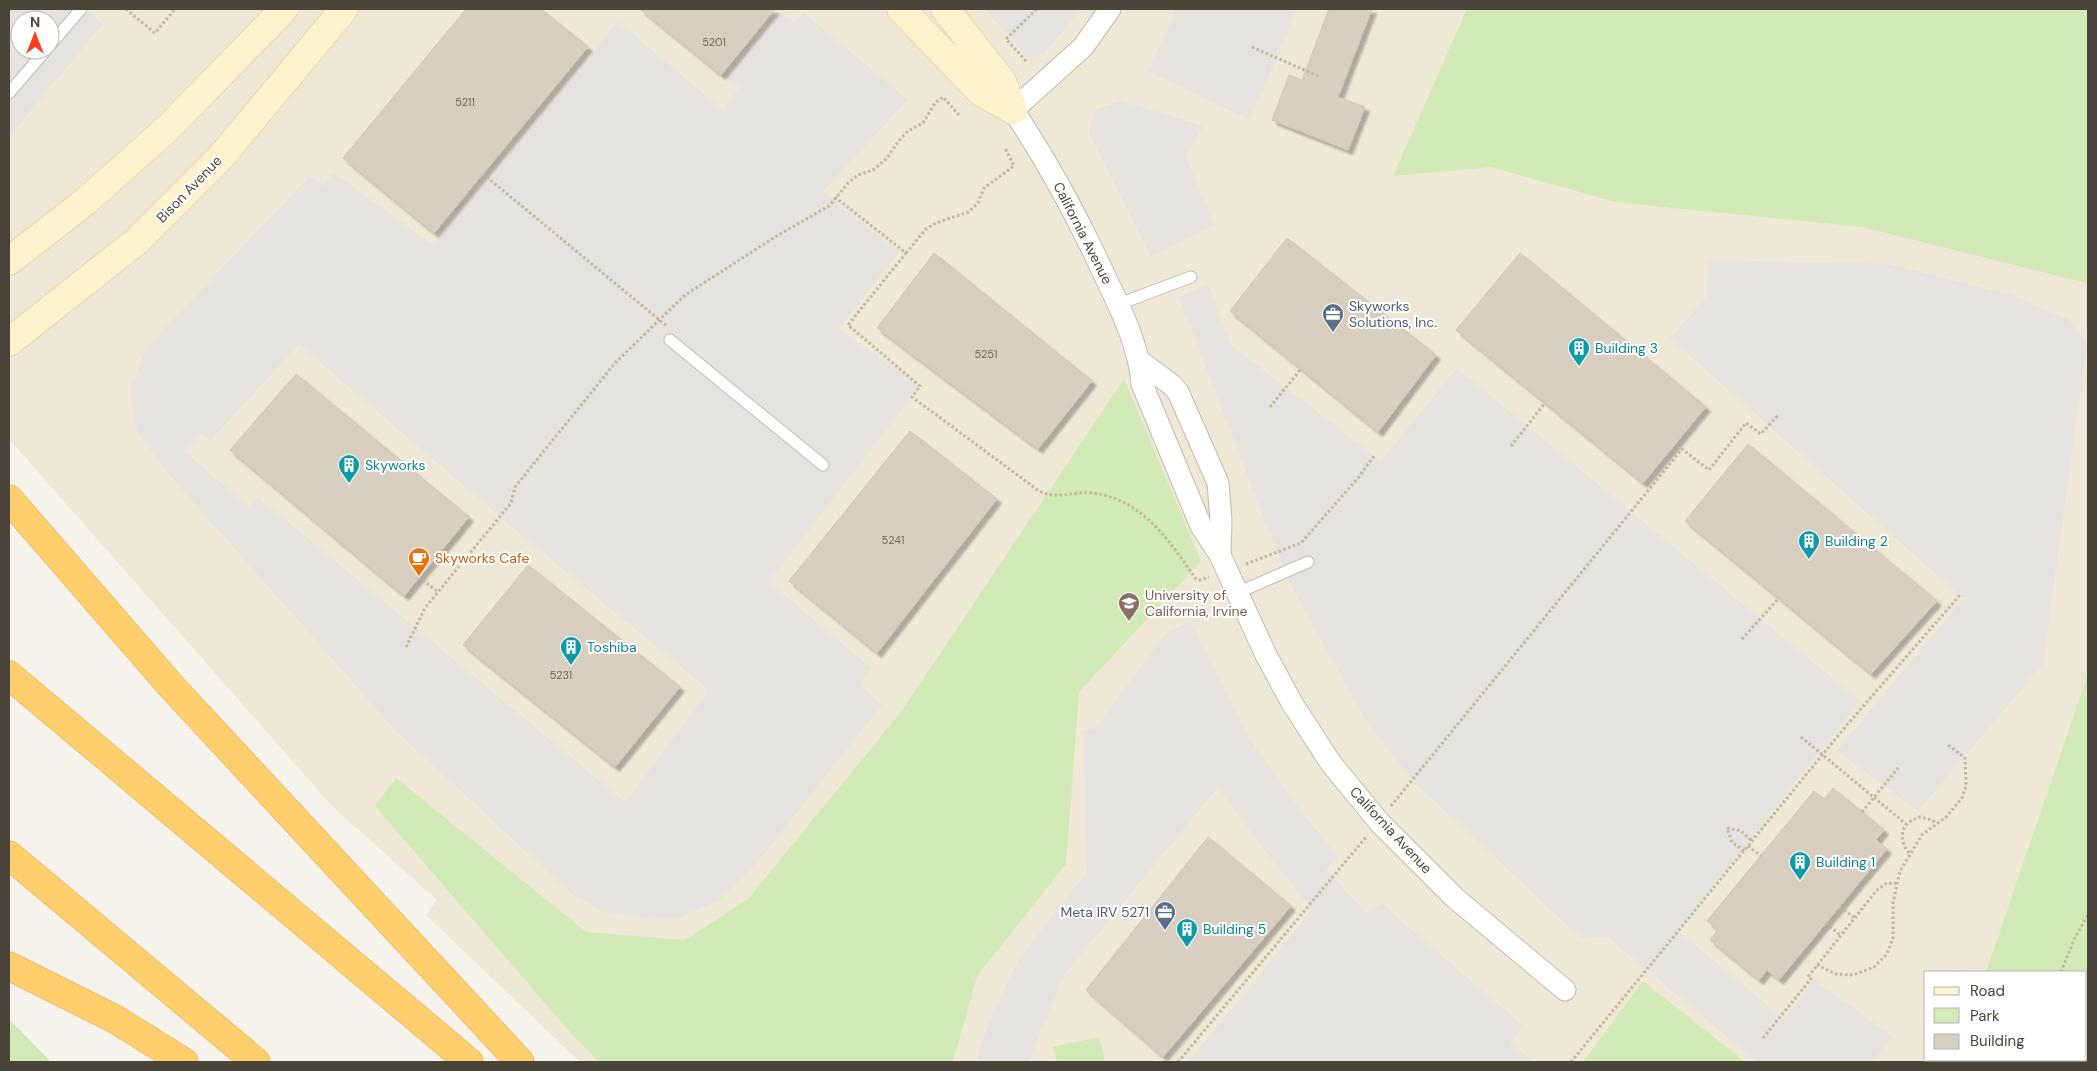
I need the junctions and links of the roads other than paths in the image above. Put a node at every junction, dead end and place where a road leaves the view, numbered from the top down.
1 (81, 9) edge
2 (284, 9) edge
3 (344, 9) edge
4 (901, 9) edge
5 (944, 9) edge
6 (1110, 9) edge
7 (60, 33) edge
8 (37, 60) edge
9 (9, 92) edge
10 (1013, 110) junction
11 (9, 261) edge
12 (1191, 277) dead end
13 (1119, 304) junction
14 (671, 335) road end
15 (9, 342) edge
16 (1141, 362) junction
17 (823, 465) dead end
18 (9, 499) edge
19 (1308, 562) dead end
20 (1224, 563) junction
21 (1237, 593) junction
22 (9, 675) edge
23 (9, 855) edge
24 (9, 966) edge
25 (1565, 990) dead end
26 (184, 1062) edge
27 (256, 1062) edge
28 (469, 1062) edge
29 (520, 1062) edge

1 - 7 lane
2 - 11 main road
3 - 15 main road, Bison Avenue
4 - 10 main road, California Avenue
5 - 10 main road, California Avenue
6 - 10 street
8 - 9 lane
10 - 13 street, California Avenue
12 - 13 lane
13 - 16 street, California Avenue
14 - 17 lane
16 - 20 street, California Avenue
16 - 20 street, California Avenue
18 - 29 highway
19 - 21 lane
20 - 21 street, California Avenue
21 - 25 street, California Avenue
22 - 28 highway
23 - 27 highway
24 - 26 highway

